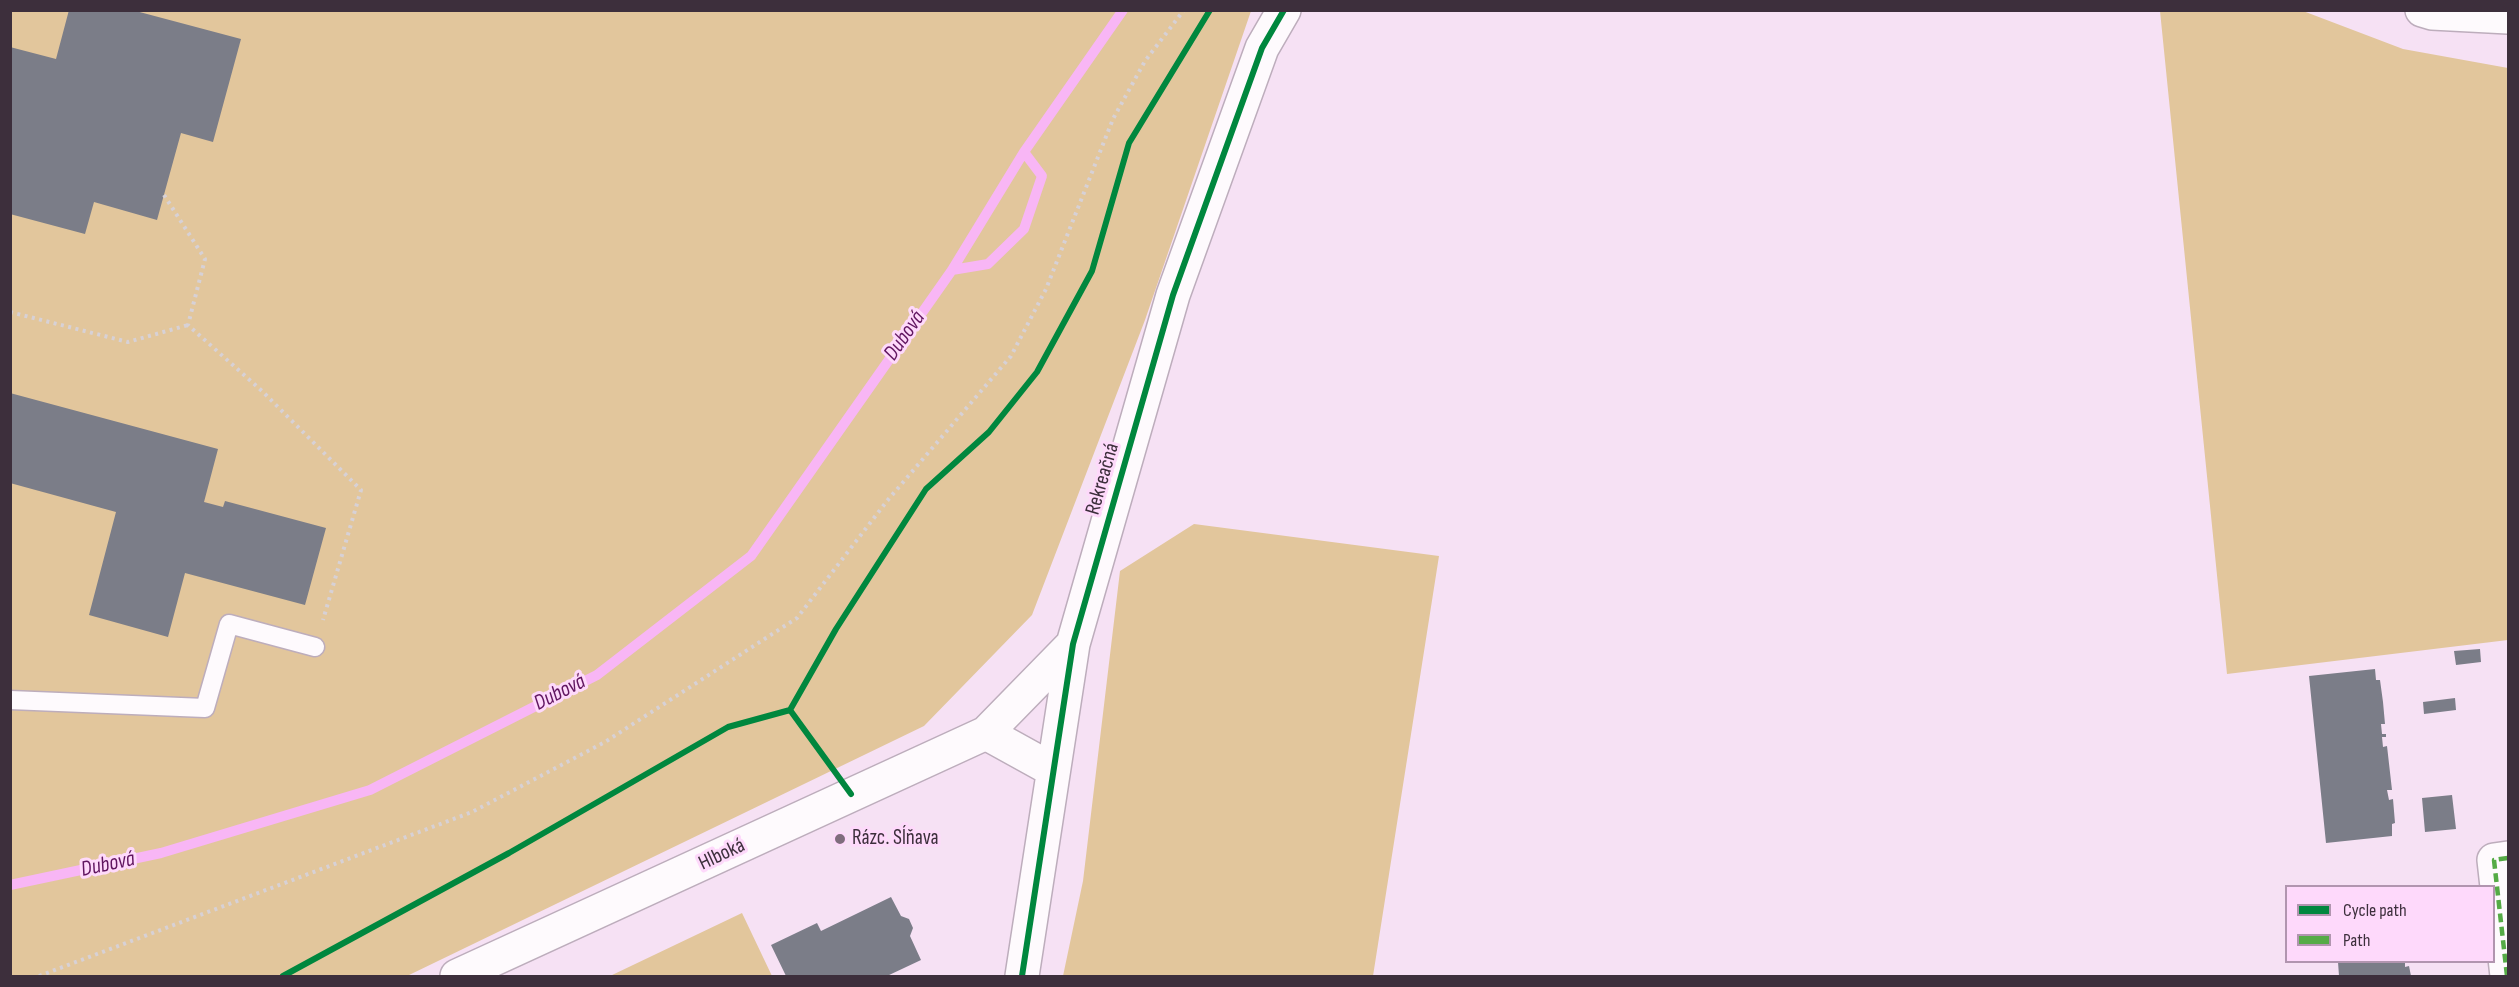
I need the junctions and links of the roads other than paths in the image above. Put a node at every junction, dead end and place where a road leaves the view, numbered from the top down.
1 (1284, 10) edge
2 (2422, 10) edge
3 (2508, 17) edge
4 (1073, 644) junction
5 (315, 647) road end
6 (10, 700) edge
7 (986, 733) junction
8 (1053, 770) junction
9 (2501, 859) edge
10 (457, 976) edge
11 (1022, 976) edge
12 (2507, 976) edge

1 - 4 street, Rekreačná
2 - 3 street
4 - 7 street, Hlboká
4 - 8 street, Rekreačná
5 - 6 lane
7 - 8 street
7 - 10 street, Hlboká
8 - 11 street, Rekreačná
9 - 12 street

